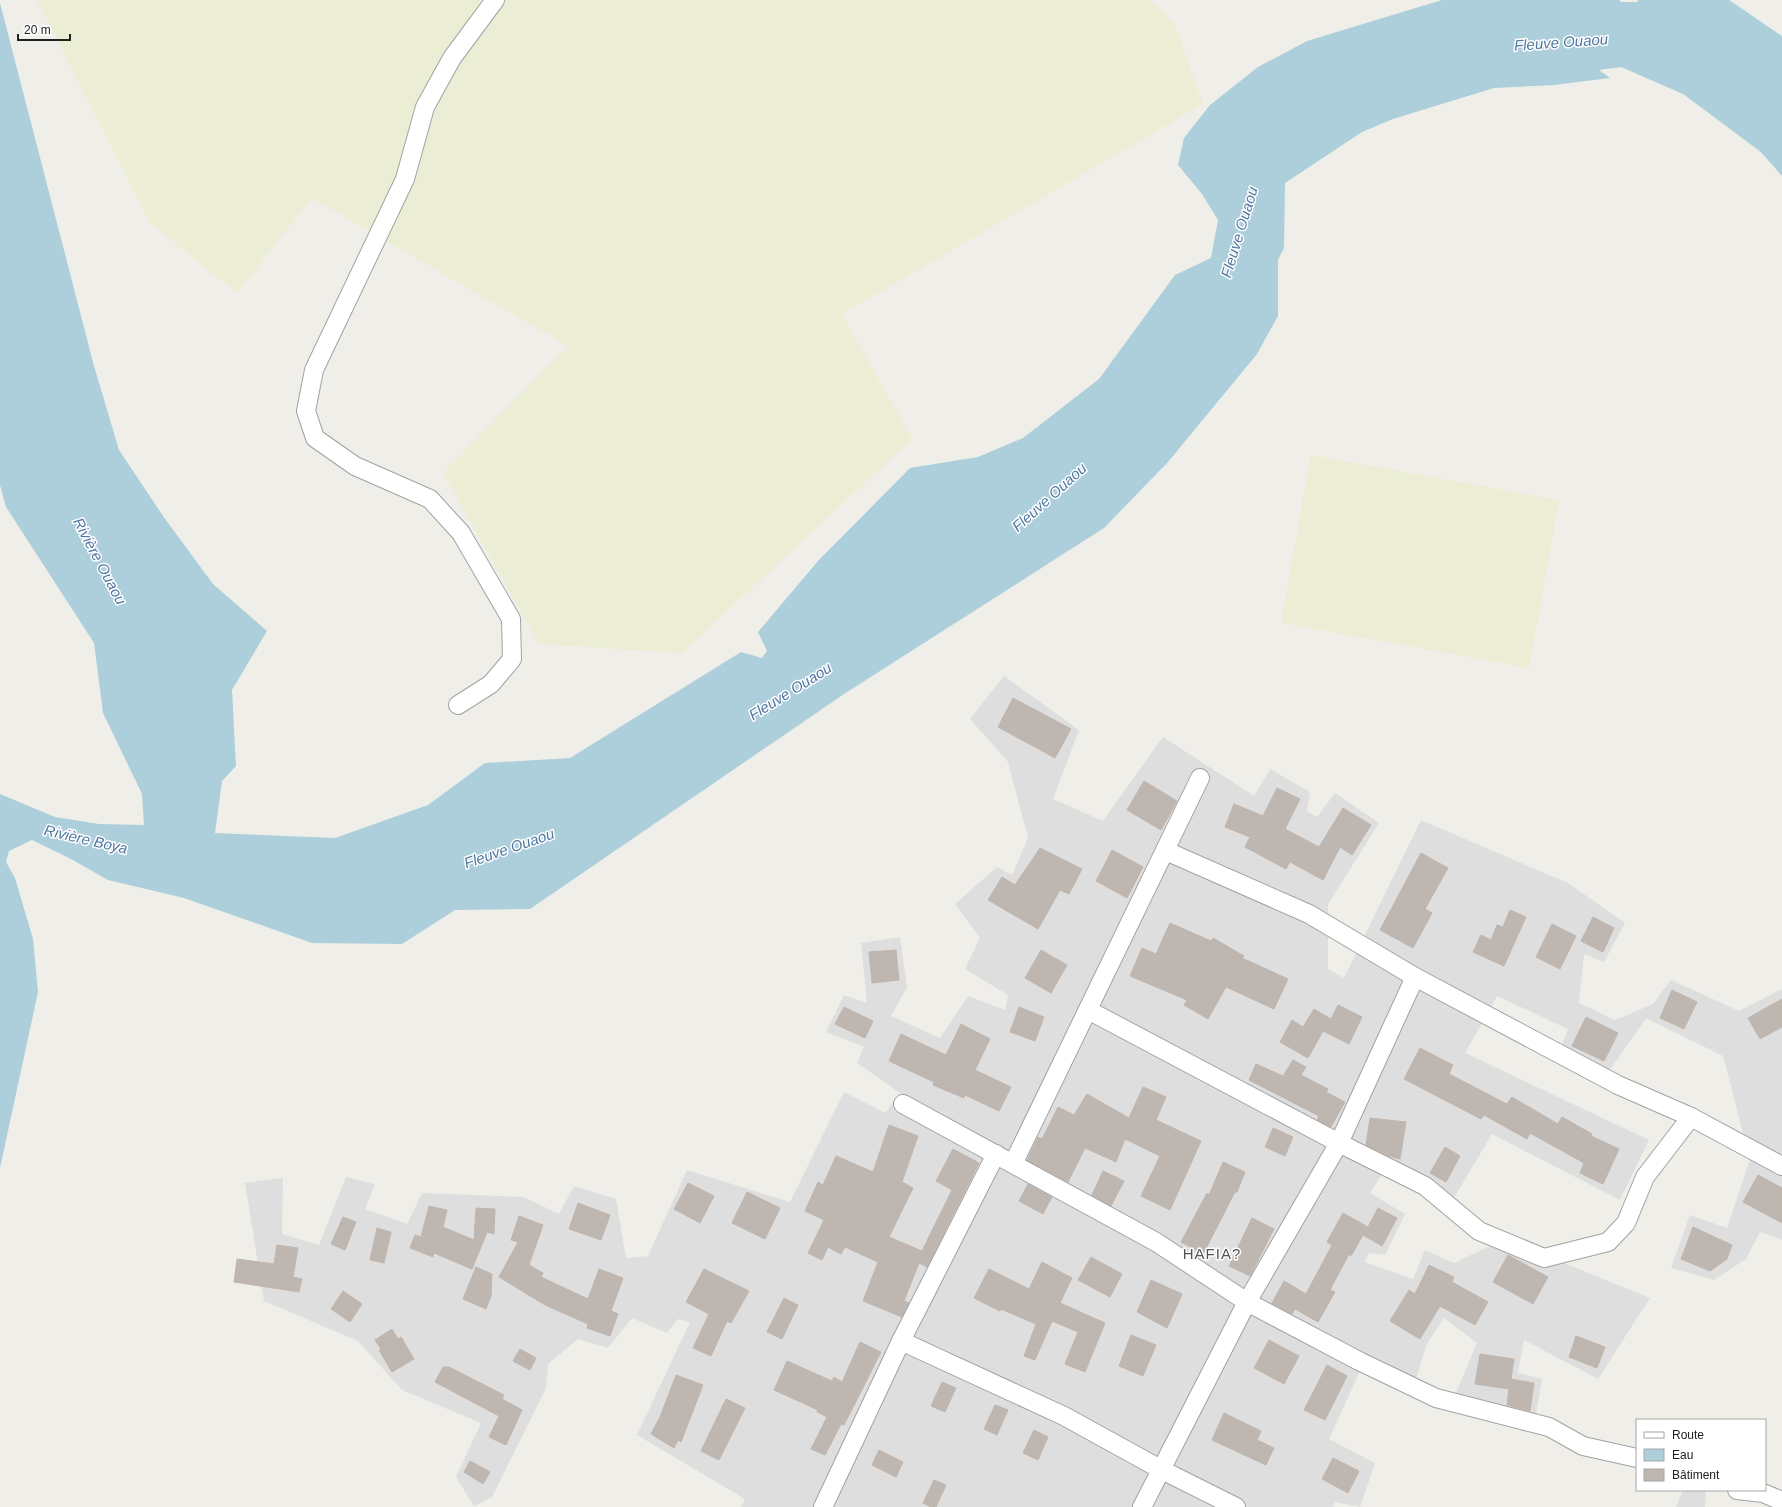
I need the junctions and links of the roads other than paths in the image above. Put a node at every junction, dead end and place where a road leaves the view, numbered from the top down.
1 (495, 0) edge
2 (458, 705) dead end
3 (1200, 778) dead end
4 (1166, 851) junction
5 (1415, 977) junction
6 (1088, 1010) junction
7 (903, 1104) dead end
8 (1691, 1117) junction
9 (1339, 1144) junction
10 (996, 1154) junction
11 (1013, 1164) junction
12 (1782, 1166) edge
13 (1247, 1302) junction
14 (901, 1341) junction
15 (1636, 1458) edge
16 (1162, 1470) junction
17 (1746, 1491) edge
18 (1782, 1501) edge
19 (823, 1507) edge
20 (1142, 1507) edge
21 (1236, 1507) edge

1 - 2 street
3 - 4 street
4 - 5 street
4 - 6 street
5 - 8 street
5 - 9 street
6 - 9 street
6 - 11 street
7 - 10 street
8 - 9 street
8 - 12 street
9 - 13 street
10 - 11 street
10 - 14 street
11 - 13 street
13 - 15 street
13 - 16 street
14 - 16 street
14 - 19 street
16 - 20 street
16 - 21 street
17 - 18 street

